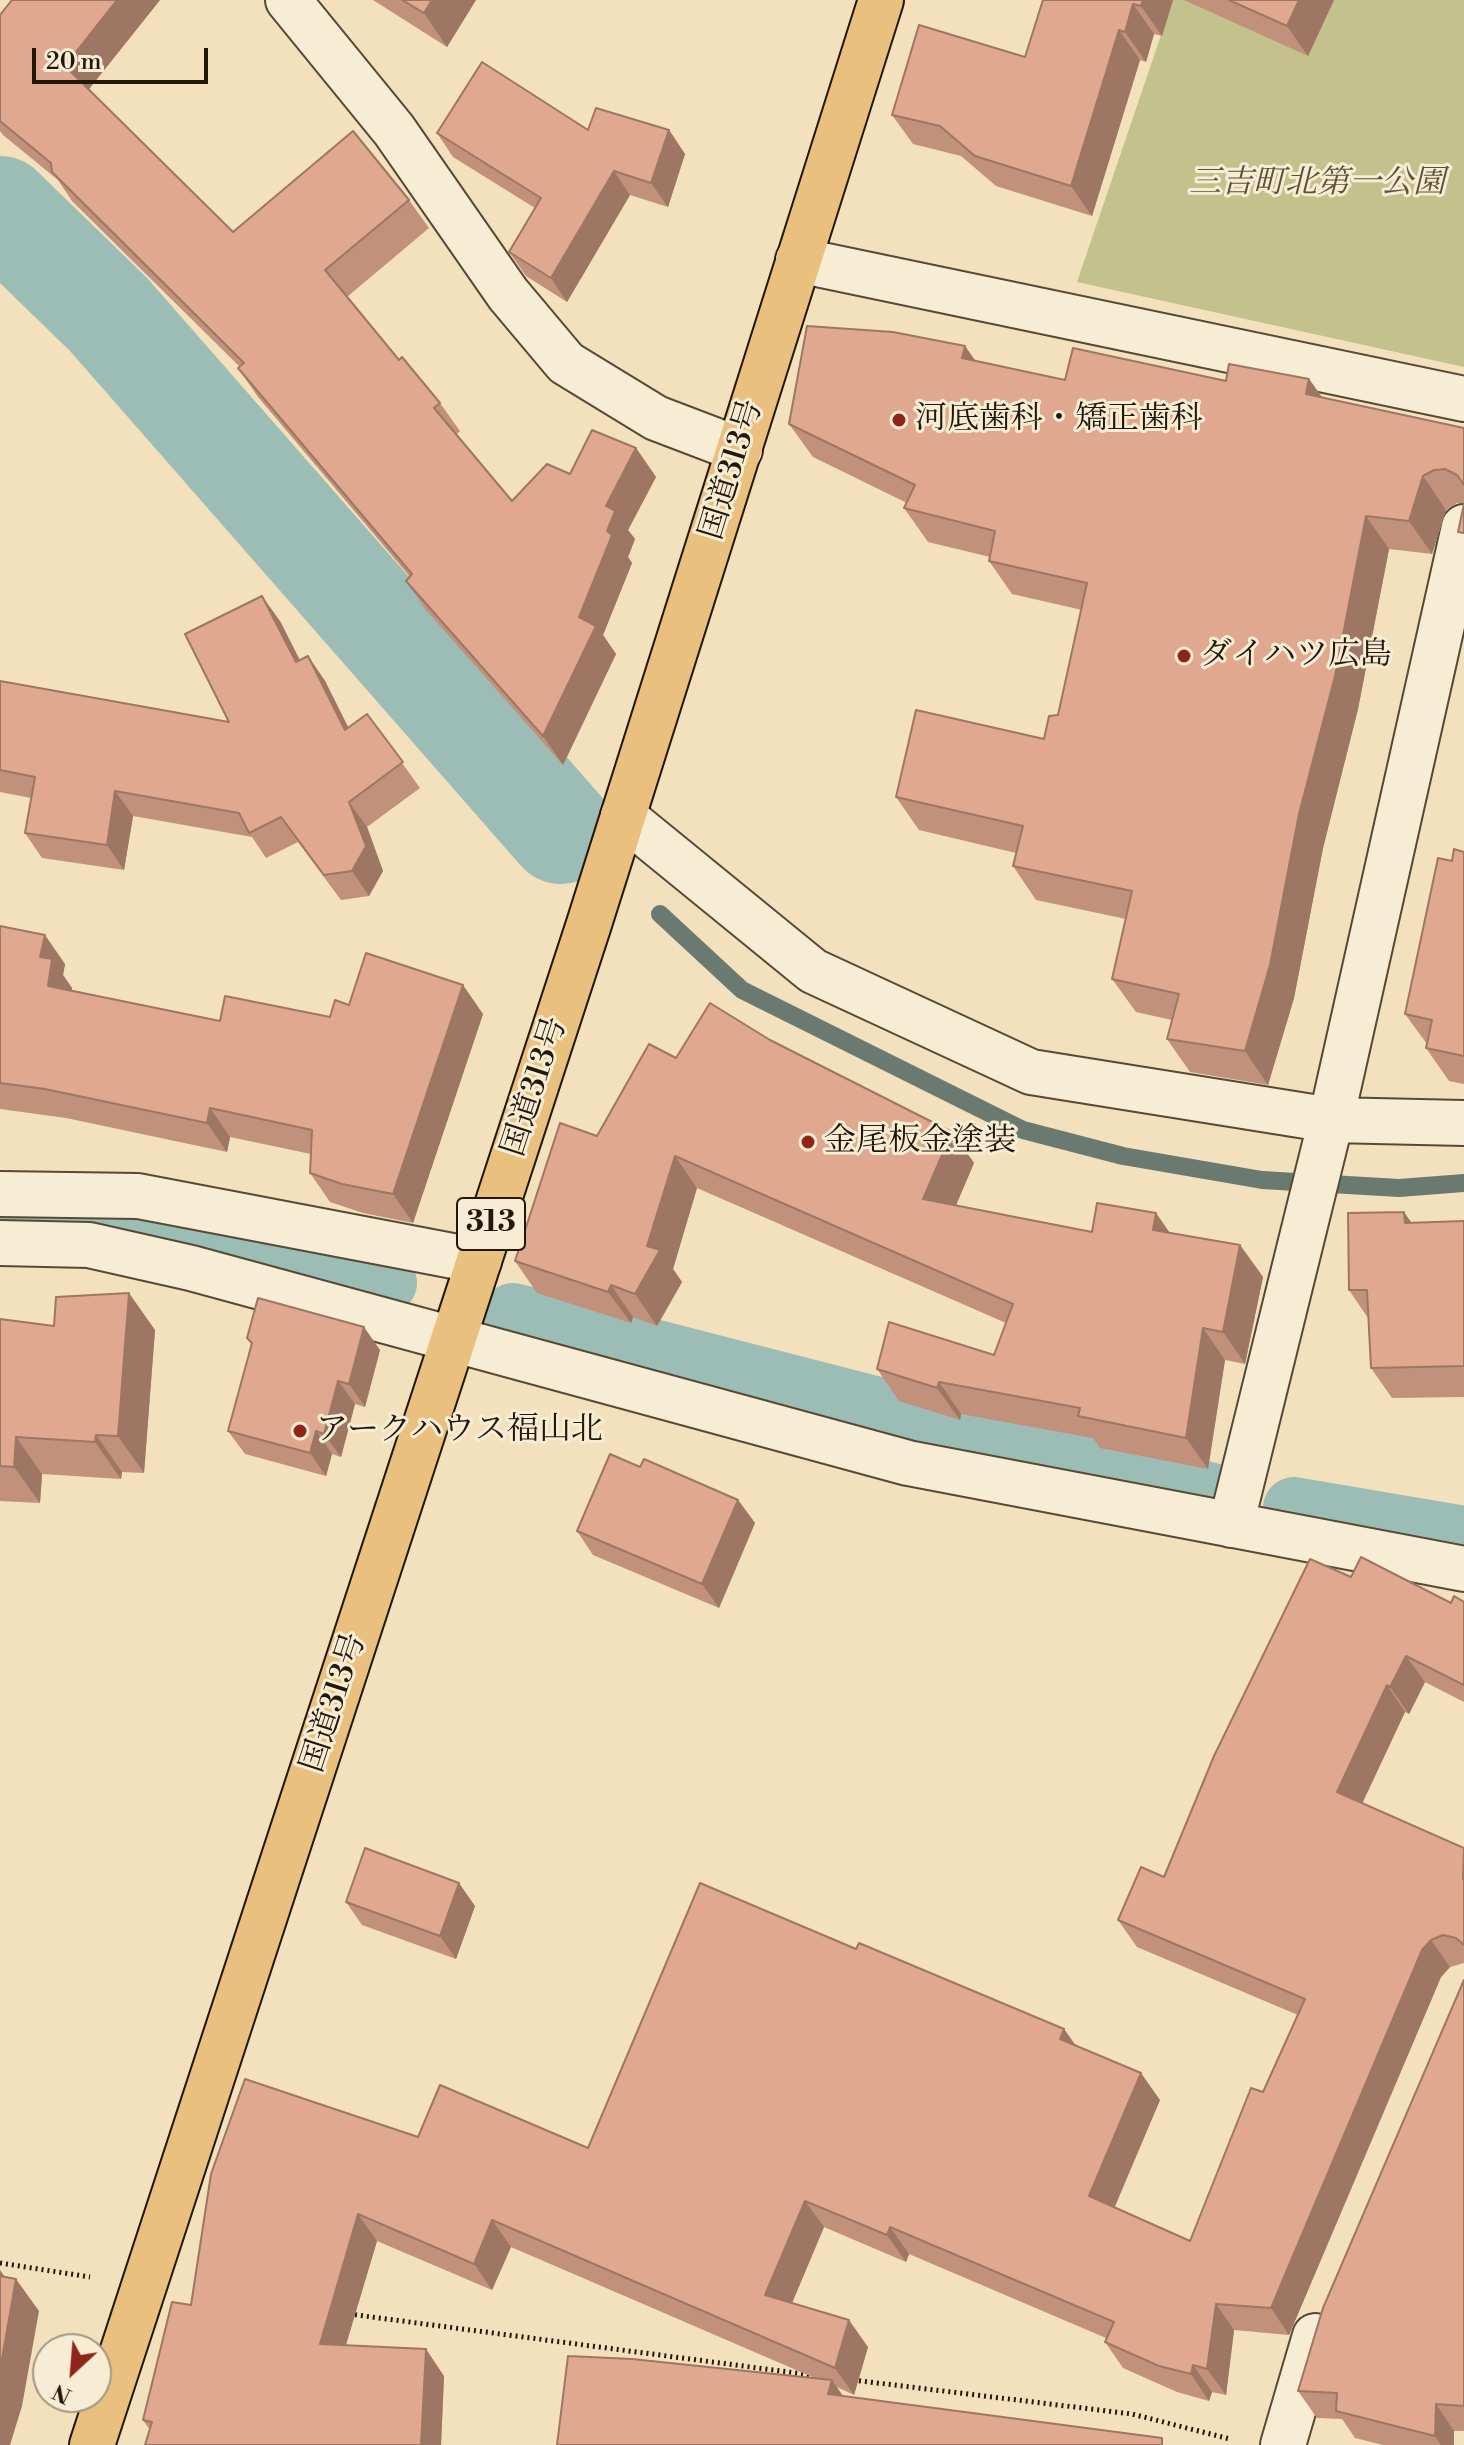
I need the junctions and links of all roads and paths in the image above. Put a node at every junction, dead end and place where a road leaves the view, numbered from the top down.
1 (288, 0) edge
2 (881, 0) edge
3 (798, 260) junction
4 (1464, 399) edge
5 (740, 450) junction
6 (1464, 527) edge
7 (623, 816) junction
8 (1464, 1123) edge
9 (1328, 1131) junction
10 (0, 1194) edge
11 (0, 1243) edge
12 (479, 1261) junction
13 (454, 1341) junction
14 (1231, 1525) junction
15 (1464, 1569) edge
16 (0, 2263) edge
17 (144, 2285) junction
18 (1330, 2298) edge
19 (347, 2314) dead end
20 (817, 2376) edge
21 (849, 2380) dead end
22 (1236, 2441) dead end
23 (92, 2445) edge
24 (1283, 2445) edge

1 - 5 street
2 - 3 highway, 国道313号 / 313
3 - 4 street
3 - 5 highway, 国道313号 / 313
5 - 7 highway, 国道313号 / 313
6 - 9 street
7 - 9 street
7 - 12 highway, 国道313号 / 313
8 - 9 street
9 - 14 street
10 - 12 street
11 - 13 street
12 - 13 highway, 国道313号 / 313
13 - 14 street
13 - 17 highway, 国道313号 / 313
14 - 15 street
16 - 17 path
17 - 23 highway, 国道313号 / 313
18 - 24 street
19 - 20 path
21 - 22 path

